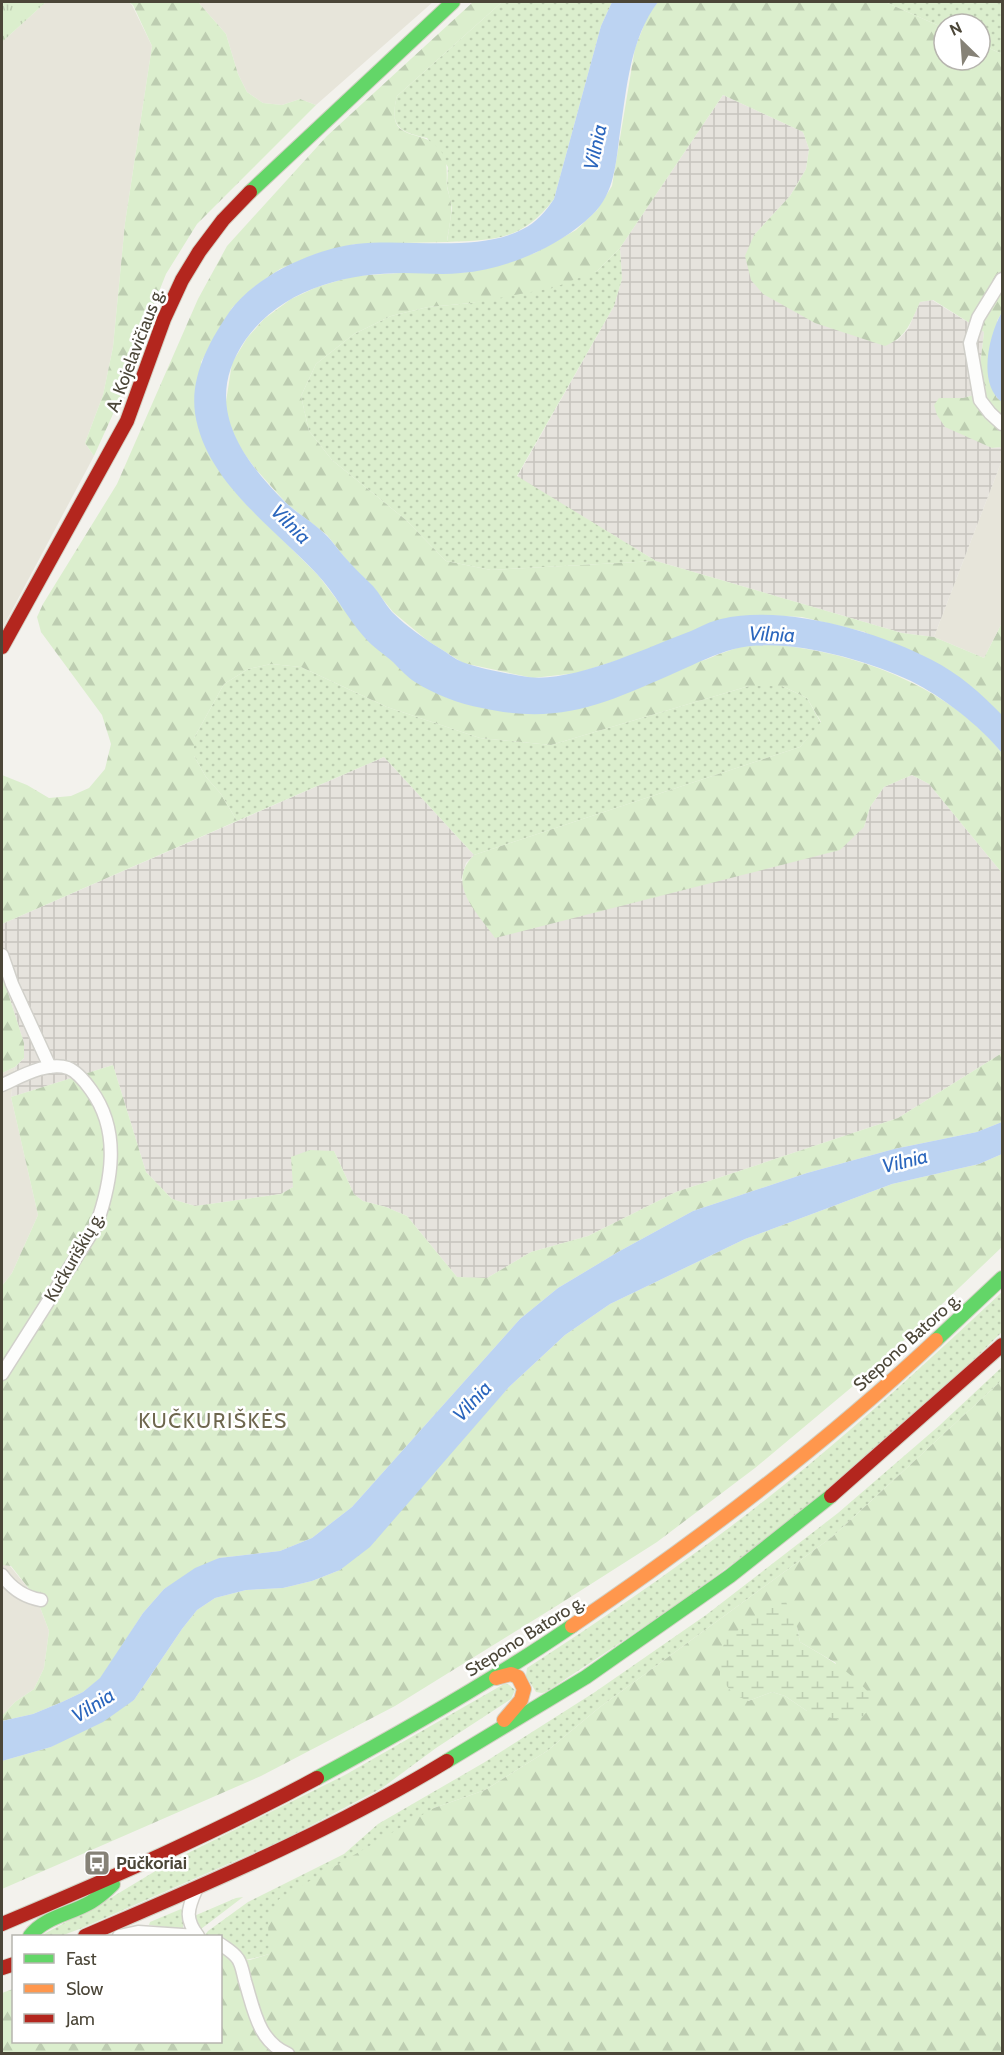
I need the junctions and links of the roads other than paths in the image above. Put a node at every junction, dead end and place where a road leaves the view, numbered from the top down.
1 (453, 2) edge
2 (1002, 279) edge
3 (1002, 424) edge
4 (2, 647) edge
5 (2, 956) edge
6 (50, 1067) junction
7 (2, 1085) edge
8 (1002, 1278) edge
9 (1002, 1345) edge
10 (2, 1374) edge
11 (2, 1575) edge
12 (41, 1600) dead end
13 (492, 1679) junction
14 (488, 1737) junction
15 (123, 1873) junction
16 (196, 1890) junction
17 (2, 1924) edge
18 (31, 1935) edge
19 (87, 1935) edge
20 (124, 1935) edge
21 (183, 1935) edge
22 (197, 1935) edge
23 (222, 1945) edge
24 (288, 2054) edge

1 - 4 main road, A. Kojelavičiaus g.
2 - 3 street
5 - 6 street
6 - 7 street
6 - 10 street, Kučkuriškių g.
8 - 13 main road, Stepono Batoro g.
9 - 14 main road
11 - 12 street
13 - 14 main road
13 - 15 main road, Stepono Batoro g.
14 - 16 main road
15 - 17 main road, Stepono Batoro g.
15 - 18 main road
16 - 19 main road
16 - 22 street
20 - 21 street
23 - 24 street

